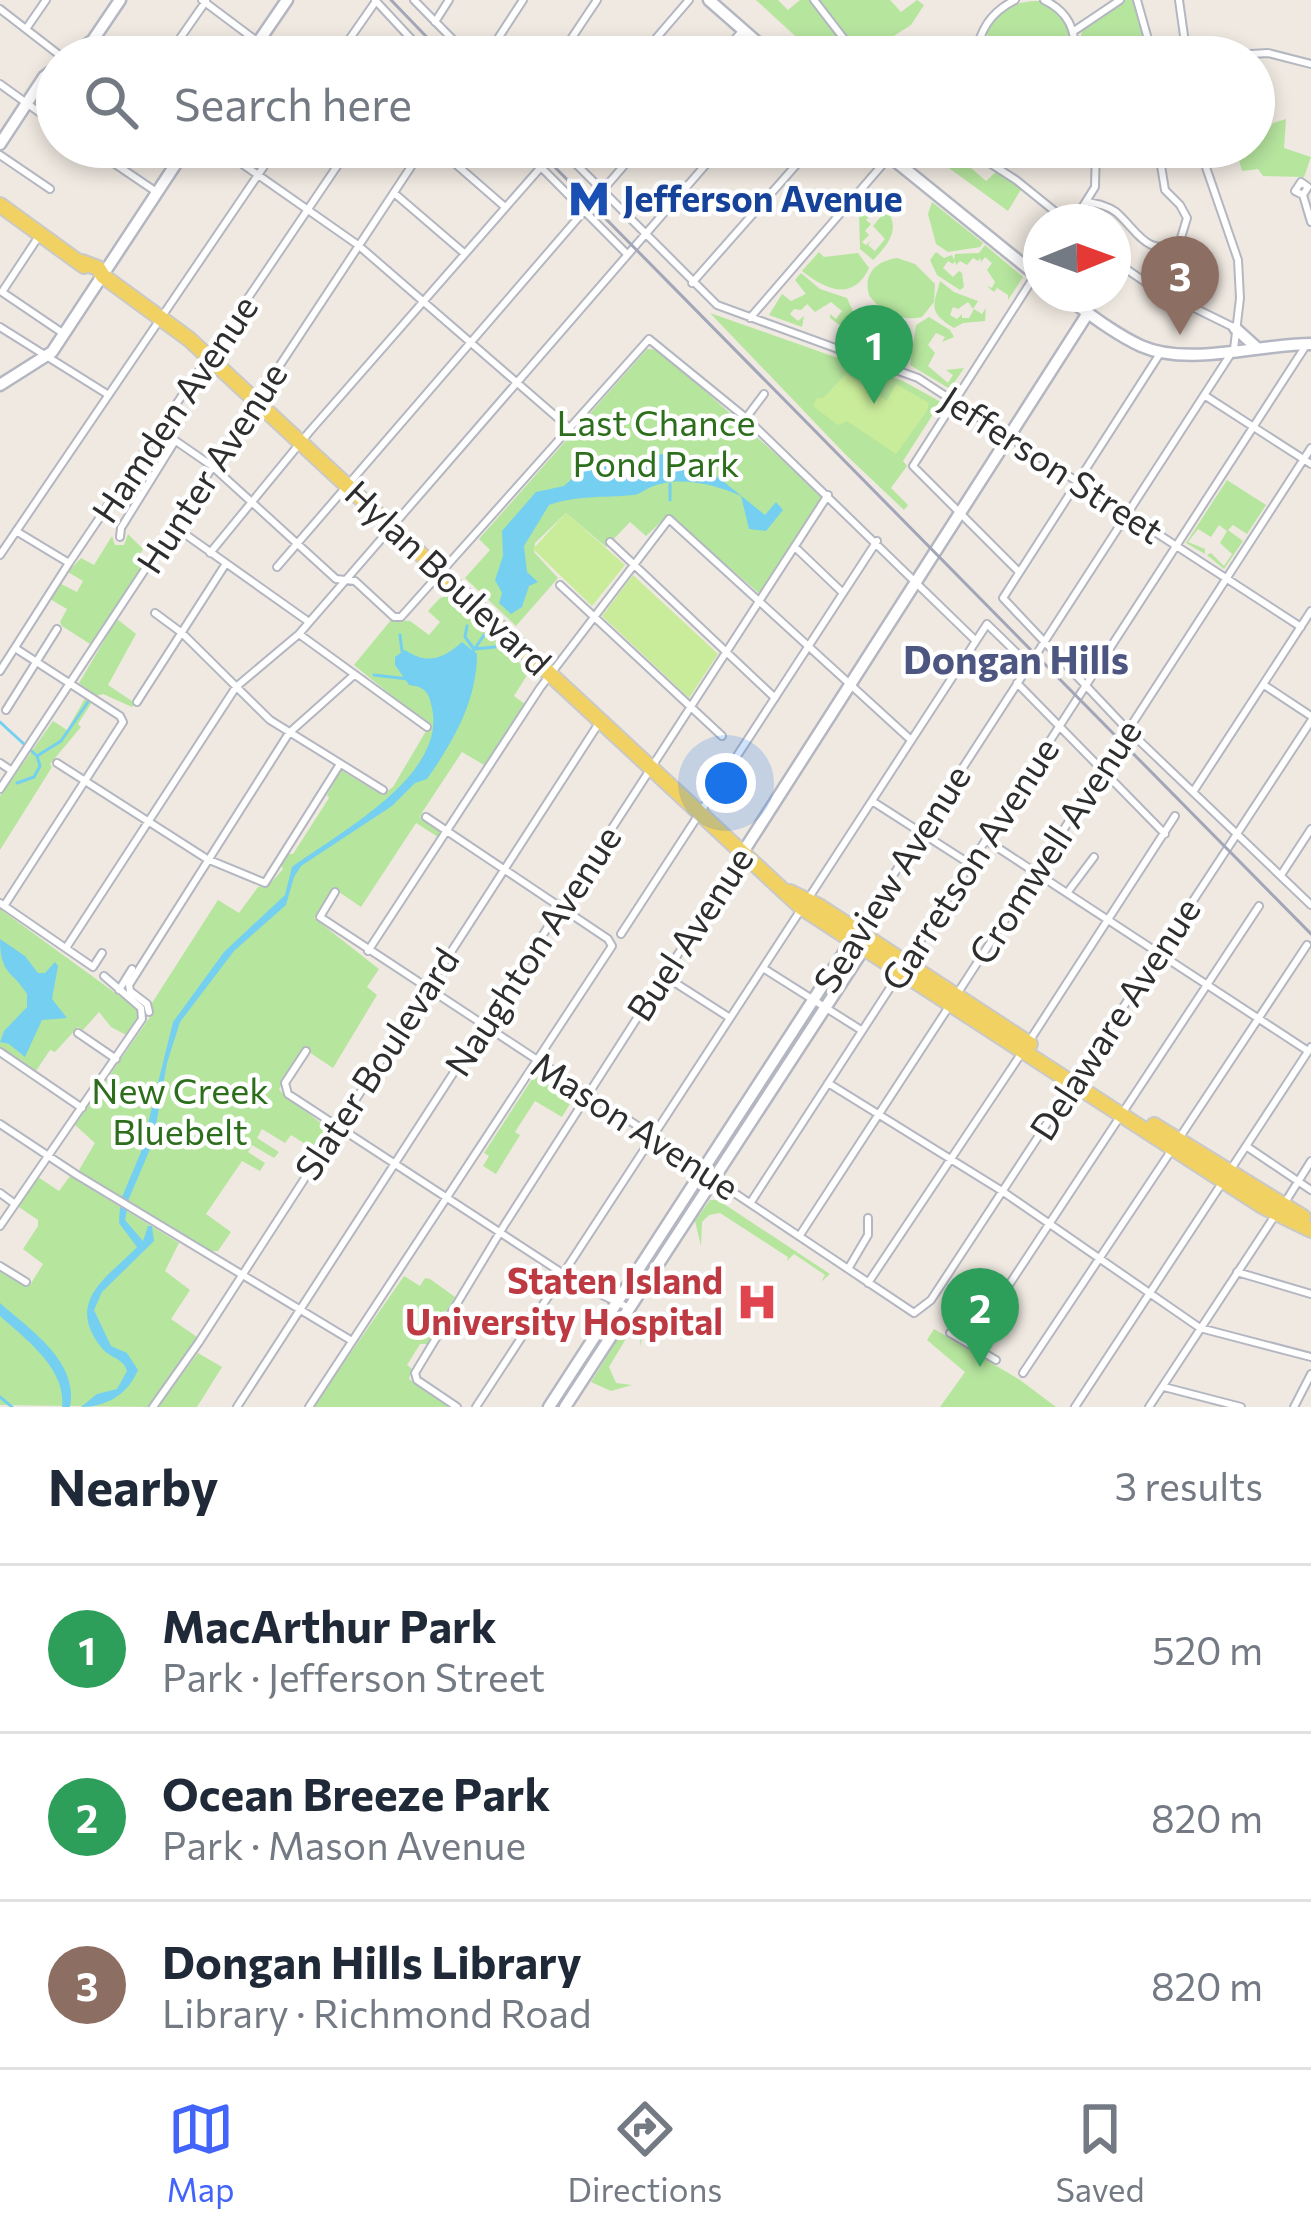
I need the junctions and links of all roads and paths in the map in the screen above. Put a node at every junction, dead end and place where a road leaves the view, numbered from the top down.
1 (46, 0) edge
2 (120, 0) edge
3 (287, 0) edge
4 (414, 0) edge
5 (449, 0) edge
6 (524, 0) edge
7 (598, 0) edge
8 (689, 0) edge
9 (709, 0) edge
10 (814, 0) edge
11 (1015, 0) edge
12 (1044, 0) edge
13 (1120, 0) edge
14 (1137, 0) edge
15 (1179, 0) edge
16 (205, 1) edge
17 (375, 1) edge
18 (0, 8) edge
19 (435, 22) junction
20 (26, 29) junction
21 (743, 30) junction
22 (1074, 31) junction
23 (36, 36) edge
24 (95, 36) edge
25 (181, 36) edge
26 (250, 36) edge
27 (262, 36) edge
28 (352, 36) edge
29 (408, 36) edge
30 (449, 36) edge
31 (500, 36) edge
32 (573, 36) edge
33 (658, 36) edge
34 (738, 36) edge
35 (750, 36) edge
36 (842, 36) edge
37 (980, 36) edge
38 (1074, 36) edge
39 (1147, 36) edge
40 (1184, 36) edge
41 (1275, 56) edge
42 (1311, 64) edge
43 (0, 84) edge
44 (36, 89) edge
45 (26, 103) junction
46 (36, 110) edge
47 (0, 144) edge
48 (0, 155) edge
49 (121, 168) edge
50 (174, 168) edge
51 (246, 168) edge
52 (263, 168) edge
53 (336, 168) edge
54 (410, 168) edge
55 (460, 168) edge
56 (539, 168) edge
57 (543, 168) edge
58 (580, 168) edge
59 (622, 168) edge
60 (703, 168) edge
61 (794, 168) edge
62 (880, 168) edge
63 (905, 168) edge
64 (997, 168) edge
65 (1096, 168) edge
66 (1161, 168) edge
67 (1206, 168) edge
68 (257, 176) junction
69 (50, 189) dead end
70 (602, 191) junction
71 (158, 193) junction
72 (394, 193) junction
73 (1303, 195) dead end
74 (1088, 202) joint
75 (1047, 204) edge
76 (0, 205) edge
77 (505, 207) junction
78 (308, 210) junction
79 (584, 211) junction
80 (1311, 222) edge
81 (41, 233) junction
82 (645, 235) junction
83 (358, 245) junction
84 (464, 254) junction
85 (627, 254) junction
86 (1023, 265) edge
87 (1131, 272) edge
88 (103, 276) junction
89 (692, 284) junction
90 (1, 294) edge
91 (1023, 299) edge
92 (424, 301) junction
93 (1088, 313) joint
94 (162, 317) junction
95 (750, 318) junction
96 (0, 327) edge
97 (1235, 328) junction
98 (64, 334) junction
99 (470, 341) junction
100 (1309, 344) edge
101 (1256, 347) junction
102 (1234, 349) junction
103 (1161, 352) junction
104 (48, 356) junction
105 (209, 357) junction
106 (516, 381) junction
107 (0, 385) edge
108 (107, 394) junction
109 (764, 394) dead end
110 (1204, 394) junction
111 (256, 400) junction
112 (953, 401) junction
113 (746, 418) junction
114 (567, 427) junction
115 (1254, 427) junction
116 (160, 430) junction
117 (1009, 437) junction
118 (175, 441) junction
119 (301, 442) junction
120 (1311, 448) edge
121 (1307, 462) edge
122 (212, 466) junction
123 (1077, 482) junction
124 (346, 484) junction
125 (828, 496) junction
126 (250, 504) junction
127 (960, 512) junction
128 (1127, 514) junction
129 (174, 526) junction
130 (392, 526) junction
131 (16, 531) junction
132 (120, 537) dead end
133 (877, 541) junction
134 (610, 542) dead end
135 (296, 546) junction
136 (1176, 546) junction
137 (796, 548) junction
138 (210, 554) junction
139 (0, 555) edge
140 (69, 563) junction
141 (225, 565) junction
142 (633, 565) junction
143 (277, 567) dead end
144 (1019, 572) junction
145 (442, 573) junction
146 (346, 578) junction
147 (1226, 578) junction
148 (916, 581) junction
149 (560, 585) dead end
150 (843, 593) junction
151 (760, 601) junction
152 (1311, 611) edge
153 (154, 613) dead end
154 (593, 617) junction
155 (309, 622) junction
156 (1301, 627) junction
157 (57, 629) dead end
158 (182, 633) junction
159 (299, 634) junction
160 (975, 640) junction
161 (1044, 643) junction
162 (809, 645) junction
163 (15, 648) junction
164 (726, 653) junction
165 (36, 662) junction
166 (1029, 664) junction
167 (0, 671) edge
168 (551, 674) junction
169 (354, 675) junction
170 (1017, 682) junction
171 (72, 684) junction
172 (851, 685) junction
173 (1263, 685) junction
174 (1085, 686) junction
175 (236, 687) junction
176 (775, 698) junction
177 (137, 702) dead end
178 (691, 708) junction
179 (6, 710) dead end
180 (1311, 718) edge
181 (601, 720) junction
182 (1060, 725) junction
183 (427, 727) dead end
184 (1128, 729) junction
185 (290, 733) junction
186 (722, 736) dead end
187 (910, 740) junction
188 (0, 763) edge
189 (57, 763) dead end
190 (340, 764) junction
191 (652, 768) junction
192 (1102, 769) junction
193 (12, 771) junction
194 (86, 781) junction
195 (0, 789) edge
196 (382, 790) dead end
197 (1192, 792) junction
198 (871, 800) junction
199 (700, 812) junction
200 (1175, 816) dead end
201 (426, 817) dead end
202 (148, 821) junction
203 (1311, 829) edge
204 (921, 831) junction
205 (446, 832) junction
206 (1165, 834) junction
207 (1236, 834) junction
208 (986, 840) junction
209 (743, 852) junction
210 (1094, 857) dead end
211 (207, 860) junction
212 (970, 864) junction
213 (503, 871) junction
214 (1035, 872) junction
215 (1281, 875) junction
216 (335, 892) dead end
217 (1066, 893) junction
218 (805, 903) junction
219 (2, 905) edge
220 (1311, 905) edge
221 (1259, 906) dead end
222 (560, 908) junction
223 (1108, 921) junction
224 (622, 934) dead end
225 (861, 940) junction
226 (1307, 945) dead end
227 (66, 948) junction
228 (102, 952) dead end
229 (368, 952) junction
230 (1157, 953) junction
231 (763, 968) junction
232 (904, 968) junction
233 (132, 969) dead end
234 (663, 975) junction
235 (104, 976) dead end
236 (1208, 986) junction
237 (426, 989) junction
238 (119, 990) junction
239 (953, 999) junction
240 (820, 1004) junction
241 (147, 1012) junction
242 (730, 1018) junction
243 (1258, 1018) junction
244 (484, 1027) junction
245 (863, 1031) junction
246 (78, 1033) dead end
247 (1026, 1047) junction
248 (1310, 1049) edge
249 (0, 1052) edge
250 (306, 1052) dead end
251 (116, 1059) junction
252 (535, 1060) junction
253 (1076, 1079) junction
254 (828, 1083) junction
255 (587, 1094) junction
256 (82, 1108) junction
257 (1126, 1112) junction
258 (878, 1114) junction
259 (0, 1124) edge
260 (337, 1127) junction
261 (653, 1136) junction
262 (1176, 1144) junction
263 (1246, 1146) junction
264 (48, 1156) junction
265 (951, 1159) junction
266 (1311, 1161) edge
267 (394, 1166) junction
268 (709, 1175) junction
269 (1226, 1176) junction
270 (1298, 1182) junction
271 (1311, 1190) edge
272 (1002, 1191) junction
273 (0, 1193) edge
274 (445, 1199) junction
275 (750, 1203) junction
276 (15, 1204) junction
277 (1279, 1210) junction
278 (868, 1218) dead end
279 (1311, 1220) edge
280 (1051, 1224) junction
281 (0, 1226) edge
282 (1311, 1230) edge
283 (499, 1234) junction
284 (799, 1236) junction
285 (1100, 1257) junction
286 (0, 1266) edge
287 (848, 1269) junction
288 (1237, 1272) junction
289 (562, 1273) junction
290 (241, 1274) junction
291 (26, 1282) dead end
292 (868, 1283) junction
293 (594, 1291) dead end
294 (1149, 1293) junction
295 (1311, 1294) edge
296 (622, 1306) junction
297 (300, 1309) junction
298 (914, 1313) joint
299 (1200, 1328) junction
300 (950, 1333) dead end
301 (352, 1341) junction
302 (970, 1344) junction
303 (1311, 1357) edge
304 (996, 1360) dead end
305 (1024, 1373) dead end
306 (1311, 1374) edge
307 (1162, 1387) junction
308 (1221, 1405) edge
309 (153, 1407) edge
310 (237, 1407) edge
311 (309, 1407) edge
312 (458, 1407) edge
313 (476, 1407) edge
314 (549, 1407) edge
315 (565, 1407) edge
316 (1076, 1407) edge
317 (1149, 1407) edge
318 (1241, 1407) edge
319 (1294, 1407) edge

1 - 20 street
2 - 24 street
3 - 27 street
4 - 19 street
5 - 19 street
6 - 31 street
7 - 32 street
8 - 33 street
9 - 21 street
10 - 36 street
11 - 37 street
12 - 22 street
13 - 22 street
14 - 39 street
15 - 40 street
16 - 25 street
16 - 26 street
17 - 28 street
17 - 29 street
18 - 20 street
19 - 30 street
20 - 23 street
21 - 34 street
21 - 35 street
22 - 38 street
41 - 42 street
43 - 45 street
44 - 45 street
45 - 46 street
45 - 47 street
48 - 69 street
49 - 71 street
50 - 71 street
51 - 68 street
52 - 68 street
53 - 78 street, Hamden Avenue
54 - 72 street, Hunter Avenue
55 - 77 street
56 - 77 street
57 - 79 street
58 - 70 street, Jefferson Street
59 - 70 street
60 - 82 street
61 - 89 street
62 - 95 street
63 - 86 street
64 - 75 street
65 - 74 street
66 - 74 street
67 - 97 street
68 - 78 street
68 - 94 street
70 - 82 street, Jefferson Street
71 - 88 street
72 - 83 street, Hunter Avenue
72 - 84 street
73 - 80 street
76 - 81 main road, Hylan Boulevard
77 - 84 street
78 - 83 street
78 - 105 street, Hamden Avenue
79 - 85 street
79 - 99 street
81 - 88 main road, Hylan Boulevard
81 - 90 street
82 - 85 street
82 - 89 street, Jefferson Street
83 - 92 street
83 - 111 street, Hunter Avenue
84 - 92 street
85 - 106 street
87 - 97 street
88 - 94 main road, Hylan Boulevard
88 - 98 street
89 - 95 street, Jefferson Street
90 - 98 street
91 - 112 street
92 - 99 street
92 - 119 street
93 - 103 street
93 - 117 street, Buel Avenue
94 - 105 main road, Hylan Boulevard
94 - 108 street
95 - 112 street, Jefferson Street
96 - 104 street
97 - 101 street
97 - 102 street
98 - 104 street
99 - 106 street
99 - 124 street
100 - 101 street
100 - 115 street, Garretson Avenue
101 - 102 street
102 - 103 street
102 - 110 street, Seaview Avenue
103 - 123 street
104 - 107 street
104 - 108 street
105 - 111 main road, Hylan Boulevard
105 - 116 street, Hamden Avenue
106 - 114 street
106 - 130 street
108 - 131 street
109 - 113 street
110 - 115 street
110 - 128 street, Seaview Avenue
111 - 119 main road, Hylan Boulevard
111 - 122 street, Hunter Avenue
112 - 117 street, Jefferson Street
112 - 127 street
113 - 114 street
113 - 125 street
114 - 145 street
115 - 121 street
115 - 136 street, Garretson Avenue
116 - 118 street
116 - 140 street, Hamden Avenue
117 - 123 street, Jefferson Street
117 - 127 street, Buel Avenue
118 - 122 street
118 - 132 street
119 - 124 main road, Hylan Boulevard
119 - 126 street
120 - 121 street, Cromwell Avenue
121 - 147 street, Cromwell Avenue
122 - 126 street
122 - 129 street, Hunter Avenue
123 - 128 street, Jefferson Street
123 - 144 street
124 - 130 main road, Hylan Boulevard
124 - 135 street
125 - 133 street
125 - 137 street, Naughton Avenue
126 - 135 street
126 - 138 street
127 - 144 street
127 - 148 street, Buel Avenue
128 - 136 street, Jefferson Street
128 - 161 street, Seaview Avenue
129 - 138 street
129 - 171 street, Hunter Avenue
130 - 145 main road, Hylan Boulevard
130 - 146 street
131 - 139 street
131 - 140 street
133 - 148 street
133 - 150 street
134 - 142 street
135 - 143 street
135 - 146 street
136 - 147 street, Jefferson Street
136 - 174 street, Garretson Avenue
137 - 150 street
137 - 151 street, Naughton Avenue
138 - 141 street
140 - 163 street, Hamden Avenue
141 - 155 street
141 - 158 street
142 - 151 street
142 - 154 street
142 - 164 street
144 - 161 street
145 - 146 street
145 - 168 main road, Hylan Boulevard
146 - 155 street
147 - 156 street, Jefferson Street
147 - 184 street, Cromwell Avenue
148 - 160 street
148 - 172 street, Buel Avenue
149 - 154 street
150 - 162 street
151 - 162 street
151 - 164 street, Naughton Avenue
152 - 156 street
153 - 158 street
154 - 168 street
154 - 178 street
155 - 159 street
156 - 173 street
157 - 165 street
158 - 175 street
158 - 177 street
159 - 169 street
159 - 175 street
160 - 166 street
160 - 187 street
161 - 166 street, Seaview Avenue
161 - 174 street
162 - 172 street
162 - 176 street
163 - 165 street
163 - 167 street, Hamden Avenue
164 - 176 street
164 - 178 street, Naughton Avenue
165 - 171 street
165 - 179 street
166 - 170 street, Seaview Avenue
168 - 181 main road, Hylan Boulevard
168 - 205 street
169 - 183 street
169 - 185 street
170 - 182 street
170 - 204 street, Seaview Avenue
171 - 193 street, Hunter Avenue
171 - 194 street
172 - 187 street
172 - 209 street, Buel Avenue
173 - 180 street
173 - 197 street
174 - 182 street, Garretson Avenue
174 - 184 street
175 - 185 street
175 - 202 street
176 - 199 street
178 - 186 street
178 - 191 street, Naughton Avenue
180 - 207 street, Delaware Avenue
181 - 191 main road, Hylan Boulevard
181 - 213 street, Slater Boulevard
182 - 192 street
182 - 208 street, Garretson Avenue
184 - 192 street, Cromwell Avenue
184 - 197 street
185 - 190 street
185 - 211 street
187 - 198 street
188 - 193 street
189 - 194 street
190 - 196 street
190 - 211 street
191 - 199 main road, Hylan Boulevard
191 - 222 street, Naughton Avenue
192 - 206 street
192 - 214 street, Cromwell Avenue
193 - 195 street, Hunter Avenue
194 - 202 street
194 - 219 street
197 - 207 street
198 - 204 street
198 - 218 street
199 - 209 main road, Hylan Boulevard
199 - 224 street
200 - 206 street
201 - 205 street
202 - 211 street
202 - 227 street
203 - 215 street
204 - 212 street
204 - 225 street, Seaview Avenue
205 - 213 street
205 - 229 street
206 - 223 street
207 - 215 street
207 - 230 street, Delaware Avenue
208 - 212 street, Garretson Avenue
208 - 214 street
209 - 218 main road, Hylan Boulevard
209 - 234 street, Buel Avenue
210 - 217 street
211 - 241 street
212 - 232 street, Garretson Avenue
213 - 222 street
213 - 237 street, Slater Boulevard
214 - 217 street
214 - 239 street, Cromwell Avenue
215 - 220 street
216 - 229 street, Mason Avenue
217 - 223 street
218 - 225 main road, Hylan Boulevard
218 - 231 street
219 - 227 street
221 - 236 street
222 - 244 street, Naughton Avenue
222 - 252 street
223 - 230 street
223 - 247 street
225 - 232 main road, Hylan Boulevard
225 - 240 street, Seaview Avenue
226 - 243 street
227 - 228 street
229 - 237 street, Mason Avenue
230 - 236 street
230 - 253 street, Delaware Avenue
231 - 240 street
231 - 242 street
232 - 239 main road, Hylan Boulevard
232 - 245 street, Garretson Avenue
233 - 238 street
234 - 242 street
234 - 255 street, Buel Avenue
235 - 238 street
236 - 243 street
236 - 257 street
237 - 244 street, Mason Avenue
237 - 260 street, Slater Boulevard
238 - 241 street
239 - 247 main road, Hylan Boulevard
239 - 258 street, Cromwell Avenue
240 - 245 street
240 - 268 street, Seaview Avenue
241 - 251 street
242 - 261 street
243 - 248 street
243 - 262 street
244 - 252 street, Mason Avenue
244 - 267 street, Naughton Avenue
245 - 254 street, Garretson Avenue
246 - 251 street
247 - 253 main road, Hylan Boulevard
247 - 265 street
248 - 263 street
249 - 256 street
250 - 260 street
251 - 256 street
252 - 255 street, Mason Avenue
252 - 274 street
253 - 257 main road, Hylan Boulevard
253 - 272 street, Delaware Avenue
254 - 258 street
254 - 275 street, Garretson Avenue
255 - 261 street, Mason Avenue
255 - 283 street, Buel Avenue
256 - 264 street
257 - 262 main road, Hylan Boulevard
257 - 280 street
258 - 265 street
258 - 284 street, Cromwell Avenue
259 - 264 street
260 - 267 street
260 - 290 street, Slater Boulevard
261 - 268 street, Mason Avenue
261 - 289 street
262 - 269 main road, Hylan Boulevard
262 - 285 street
263 - 269 street
263 - 270 street
264 - 276 street
264 - 290 street
265 - 272 street
265 - 292 street
266 - 270 street
267 - 274 street
267 - 297 street, Naughton Avenue
268 - 275 street, Mason Avenue
268 - 296 street, Seaview Avenue
269 - 277 main road, Hylan Boulevard
269 - 294 street
270 - 271 street
270 - 277 street
272 - 280 street
272 - 298 street, Delaware Avenue
273 - 276 street
274 - 283 street
274 - 301 street
275 - 284 street, Mason Avenue
276 - 281 street
277 - 279 main road, Hylan Boulevard
277 - 282 main road, Hylan Boulevard
277 - 288 street
278 - 287 street
280 - 285 street
280 - 302 street
283 - 289 street
283 - 312 street, Buel Avenue
284 - 287 street, Mason Avenue
285 - 294 street
285 - 305 street
286 - 291 street
287 - 292 street, Mason Avenue
288 - 295 street
288 - 299 street
289 - 313 street
290 - 297 street
290 - 309 street, Slater Boulevard
292 - 298 street, Mason Avenue
293 - 296 street
294 - 299 street
294 - 316 street
296 - 314 street, Seaview Avenue
296 - 315 street, Seaview Avenue
297 - 301 street
297 - 310 street, Naughton Avenue
299 - 303 street
299 - 307 street
300 - 302 street
301 - 311 street
302 - 304 street
306 - 319 street
307 - 308 street
307 - 317 street
308 - 318 street

